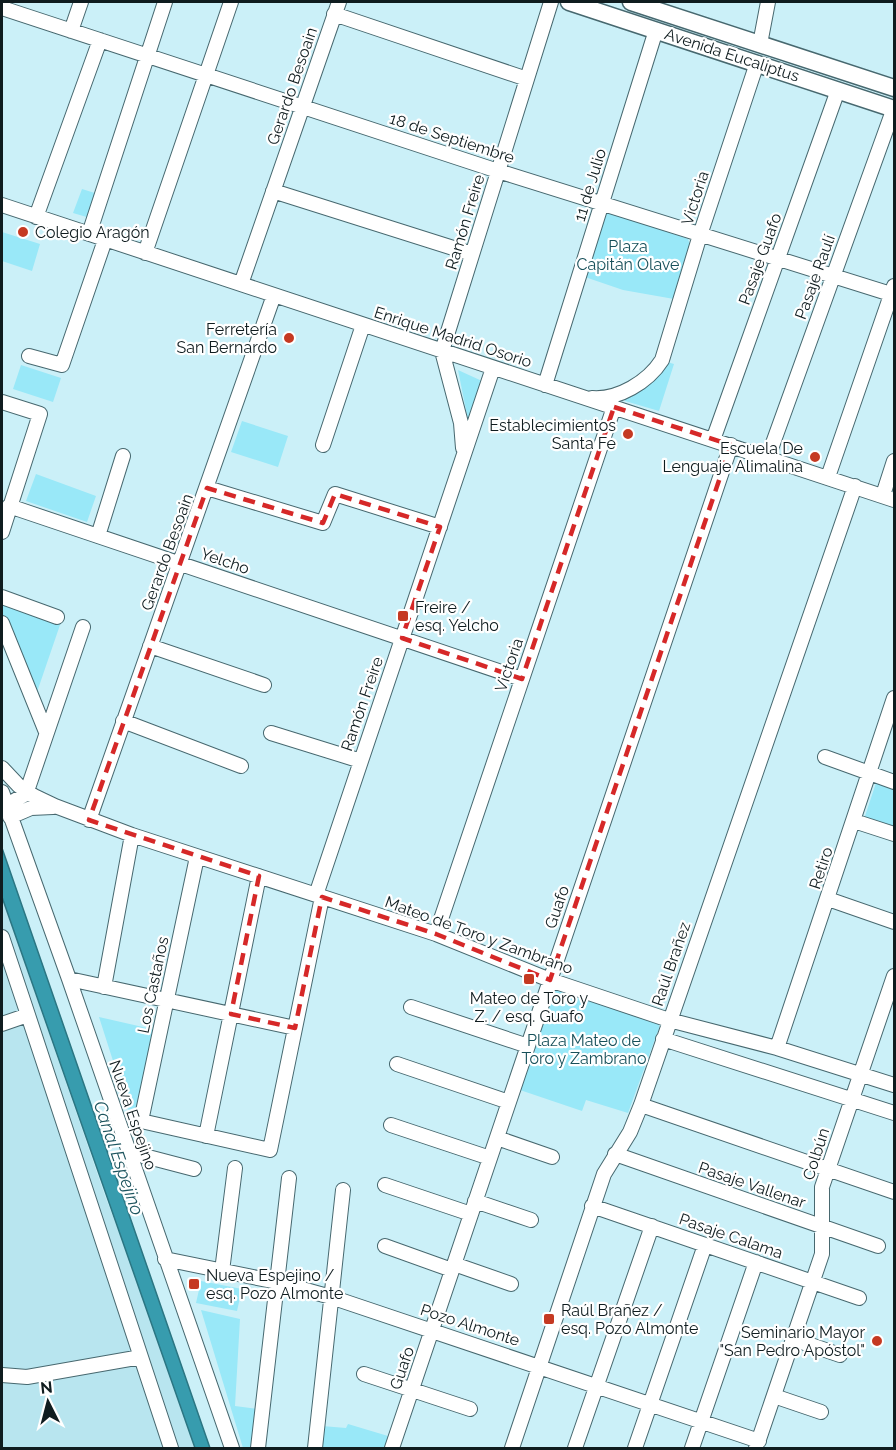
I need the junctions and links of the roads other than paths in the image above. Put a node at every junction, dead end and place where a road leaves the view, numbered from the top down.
1 (81, 2) edge
2 (165, 2) edge
3 (231, 2) edge
4 (551, 2) edge
5 (569, 2) edge
6 (631, 2) edge
7 (768, 2) edge
8 (9, 7) edge
9 (337, 8) edge
10 (656, 30) junction
11 (71, 31) junction
12 (100, 40) junction
13 (760, 44) junction
14 (147, 56) junction
15 (812, 60) junction
16 (757, 63) junction
17 (205, 75) junction
18 (527, 79) junction
19 (806, 80) junction
20 (894, 88) edge
21 (838, 90) junction
22 (302, 107) junction
23 (894, 108) edge
24 (498, 171) junction
25 (273, 191) junction
26 (602, 203) junction
27 (2, 206) edge
28 (36, 217) junction
29 (88, 234) junction
30 (700, 235) junction
31 (105, 240) junction
32 (145, 253) junction
33 (472, 254) junction
34 (778, 257) junction
35 (834, 275) junction
36 (241, 284) junction
37 (894, 292) edge
38 (274, 295) junction
39 (363, 325) junction
40 (442, 351) junction
41 (29, 356) dead end
42 (494, 368) junction
43 (545, 385) junction
44 (584, 397) junction
45 (2, 402) edge
46 (614, 407) junction
47 (713, 440) junction
48 (323, 445) dead end
49 (731, 445) junction
50 (123, 456) dead end
51 (463, 456) junction
52 (768, 458) junction
53 (894, 461) edge
54 (828, 477) junction
55 (855, 486) junction
56 (207, 488) junction
57 (889, 497) edge
58 (9, 506) junction
59 (440, 527) junction
60 (2, 532) edge
61 (98, 536) junction
62 (180, 563) junction
63 (2, 597) edge
64 (57, 617) dead end
65 (2, 623) edge
66 (83, 627) dead end
67 (402, 638) junction
68 (150, 646) junction
69 (522, 679) junction
70 (264, 685) dead end
71 (894, 698) edge
72 (123, 721) junction
73 (891, 723) edge
74 (46, 732) junction
75 (271, 733) dead end
76 (825, 757) dead end
77 (361, 761) junction
78 (241, 766) dead end
79 (2, 768) edge
80 (870, 773) junction
81 (894, 782) edge
82 (2, 792) edge
83 (27, 792) junction
84 (55, 807) junction
85 (9, 812) junction
86 (89, 819) junction
87 (854, 821) junction
88 (894, 834) edge
89 (132, 836) junction
90 (197, 856) junction
91 (259, 876) junction
92 (319, 896) junction
93 (828, 899) junction
94 (894, 922) edge
95 (436, 934) junction
96 (3, 945) edge
97 (894, 976) edge
98 (69, 979) junction
99 (550, 980) junction
100 (104, 987) junction
101 (167, 999) junction
102 (411, 1007) dead end
103 (231, 1014) junction
104 (28, 1015) junction
105 (669, 1020) junction
106 (2, 1023) edge
107 (295, 1028) junction
108 (663, 1039) junction
109 (528, 1046) junction
110 (777, 1048) junction
111 (397, 1064) dead end
112 (861, 1074) junction
113 (894, 1085) edge
114 (853, 1098) junction
115 (509, 1102) junction
116 (641, 1105) junction
117 (894, 1113) edge
118 (391, 1125) dead end
119 (206, 1136) junction
120 (497, 1138) junction
121 (129, 1152) junction
122 (615, 1155) junction
123 (490, 1158) junction
124 (552, 1158) dead end
125 (235, 1168) dead end
126 (195, 1169) dead end
127 (828, 1169) junction
128 (289, 1178) dead end
129 (385, 1185) dead end
130 (343, 1190) dead end
131 (894, 1192) edge
132 (592, 1206) junction
133 (473, 1208) junction
134 (531, 1220) dead end
135 (652, 1226) junction
136 (822, 1227) junction
137 (705, 1245) junction
138 (385, 1246) dead end
139 (878, 1246) dead end
140 (165, 1259) junction
141 (756, 1262) junction
142 (453, 1267) junction
143 (222, 1271) junction
144 (277, 1282) junction
145 (813, 1282) junction
146 (511, 1284) dead end
147 (331, 1297) junction
148 (859, 1298) dead end
149 (432, 1330) junction
150 (793, 1339) junction
151 (840, 1355) dead end
152 (141, 1357) junction
153 (539, 1366) junction
154 (2, 1374) edge
155 (363, 1374) dead end
156 (597, 1385) junction
157 (412, 1389) junction
158 (774, 1396) junction
159 (650, 1404) junction
160 (470, 1409) dead end
161 (821, 1412) dead end
162 (701, 1421) junction
163 (758, 1445) edge
164 (396, 1447) edge
165 (171, 1449) edge
166 (232, 1449) edge
167 (258, 1449) edge
168 (315, 1449) edge
169 (512, 1449) edge
170 (575, 1449) edge
171 (635, 1449) edge
172 (692, 1449) edge

1 - 11 street
2 - 14 street
3 - 17 street
4 - 18 street, Ramón Freire
5 - 10 main road, Avenida Eucaliptus
6 - 13 main road, Avenida Eucaliptus
7 - 13 street
8 - 11 street, 18 de Septiembre
9 - 18 street
9 - 22 street, Gerardo Besoain
10 - 16 main road, Avenida Eucaliptus
10 - 26 street, 11 de Julio
11 - 12 street, 18 de Septiembre
12 - 14 street, 18 de Septiembre
12 - 28 street
13 - 15 main road, Avenida Eucaliptus
14 - 17 street, 18 de Septiembre
14 - 29 street
15 - 19 main road
15 - 20 main road, Avenida Eucaliptus
16 - 19 main road, Avenida Eucaliptus
16 - 30 street, Victoria
17 - 22 street, 18 de Septiembre
17 - 32 street
18 - 24 street, Ramón Freire
19 - 21 main road, Avenida Eucaliptus
21 - 23 main road, Avenida Eucaliptus
21 - 34 street, Pasaje Guafo
22 - 24 street, 18 de Septiembre
22 - 25 street, Gerardo Besoain
23 - 35 street, Pasaje Raulí
24 - 26 street, 18 de Septiembre
24 - 33 street, Ramón Freire
25 - 33 street
25 - 36 street, Gerardo Besoain
26 - 30 street, 18 de Septiembre
26 - 43 street, 11 de Julio
27 - 28 street, Enrique Madrid Osorio
28 - 29 street, Enrique Madrid Osorio
29 - 31 street, Enrique Madrid Osorio
30 - 34 street, 18 de Septiembre
30 - 44 street, Victoria
31 - 32 street, Enrique Madrid Osorio
31 - 41 street
32 - 36 street, Enrique Madrid Osorio
33 - 40 street, Ramón Freire
34 - 35 street, 18 de Septiembre
34 - 47 street, Pasaje Guafo
35 - 37 street, 18 de Septiembre
35 - 52 street, Pasaje Raulí
36 - 38 street, Enrique Madrid Osorio
37 - 54 street
38 - 39 street, Enrique Madrid Osorio
38 - 56 street, Gerardo Besoain
39 - 40 street, Enrique Madrid Osorio
39 - 48 street
40 - 42 street, Enrique Madrid Osorio
40 - 51 street, Ramón Freire
42 - 43 street, Enrique Madrid Osorio
42 - 51 street, Ramón Freire
43 - 44 street, Enrique Madrid Osorio
44 - 46 street, Enrique Madrid Osorio
45 - 58 street
46 - 47 street, Enrique Madrid Osorio
46 - 69 street, Victoria
47 - 49 street, Enrique Madrid Osorio
49 - 52 street, Enrique Madrid Osorio
49 - 99 street, Guafo
50 - 61 street
51 - 59 street, Ramón Freire
52 - 54 street, Enrique Madrid Osorio
53 - 57 street
54 - 55 street, Enrique Madrid Osorio
55 - 57 street, Enrique Madrid Osorio
55 - 105 street, Raúl Brañez
56 - 59 street
56 - 62 street, Gerardo Besoain
58 - 60 street
58 - 61 street, Yelcho
59 - 67 street, Ramón Freire
61 - 62 street, Yelcho
62 - 67 street, Yelcho
62 - 68 street, Gerardo Besoain
63 - 64 street
65 - 74 street
66 - 74 street
67 - 69 street, Yelcho
67 - 77 street, Ramón Freire
68 - 70 street
68 - 72 street, Gerardo Besoain
69 - 95 street, Victoria
71 - 73 street, Retiro
72 - 78 street
72 - 86 street, Gerardo Besoain
73 - 80 street, Retiro
74 - 83 street
75 - 77 street
76 - 80 street
77 - 92 street, Ramón Freire
79 - 83 street, Mateo de Toro y Zambrano
80 - 81 street
80 - 87 street, Retiro
82 - 85 street, Nueva Espejino
83 - 84 street, Mateo de Toro y Zambrano
83 - 85 street
84 - 85 street, Mateo de Toro y Zambrano
84 - 86 street, Mateo de Toro y Zambrano
85 - 98 street, Nueva Espejino
86 - 89 street, Mateo de Toro y Zambrano
87 - 88 street
87 - 93 street, Retiro
89 - 90 street, Mateo de Toro y Zambrano
89 - 100 street
90 - 91 street, Mateo de Toro y Zambrano
90 - 101 street, Los Castaños
91 - 92 street, Mateo de Toro y Zambrano
91 - 103 street
92 - 95 street, Mateo de Toro y Zambrano
92 - 107 street, Ramón Freire
93 - 94 street
93 - 110 street, Retiro
95 - 99 street, Mateo de Toro y Zambrano
96 - 104 street
97 - 112 street, Colbún
98 - 100 street
98 - 121 street, Nueva Espejino
99 - 105 street, Mateo de Toro y Zambrano
99 - 109 street, Guafo
100 - 101 street
101 - 103 street
101 - 119 street, Los Castaños
102 - 109 street
103 - 107 street
103 - 119 street
104 - 106 street
104 - 152 street
105 - 108 street, Raúl Brañez
105 - 110 street, Mateo de Toro y Zambrano
107 - 119 street, Ramón Freire
108 - 114 street
108 - 116 street, Raúl Brañez
109 - 115 street, Guafo
110 - 112 street, Mateo de Toro y Zambrano
111 - 115 street
112 - 113 street, Mateo de Toro y Zambrano
112 - 114 street, Colbún
114 - 117 street
114 - 127 street, Colbún
115 - 120 street, Guafo
116 - 122 street, Raúl Brañez
116 - 127 street
118 - 123 street
120 - 123 street, Guafo
120 - 124 street
121 - 126 street
121 - 140 street, Nueva Espejino
122 - 132 street, Raúl Brañez
122 - 136 street, Pasaje Vallenar
123 - 133 street, Guafo
125 - 143 street
127 - 131 street
127 - 136 street, Colbún
128 - 144 street
129 - 133 street
130 - 147 street
132 - 135 street, Pasaje Calama
132 - 153 street, Raúl Brañez
133 - 134 street
133 - 142 street, Guafo
135 - 137 street, Pasaje Calama
135 - 156 street
136 - 139 street, Pasaje Vallenar
136 - 145 street, Colbún
137 - 141 street, Pasaje Calama
137 - 159 street
138 - 142 street
140 - 143 street, Pozo Almonte
140 - 166 street, Nueva Espejino
141 - 145 street, Pasaje Calama
141 - 162 street
142 - 146 street
142 - 149 street, Guafo
143 - 144 street, Pozo Almonte
144 - 147 street, Pozo Almonte
144 - 167 street
145 - 148 street, Pasaje Calama
145 - 150 street, Colbún
147 - 149 street, Pozo Almonte
147 - 168 street
149 - 153 street, Pozo Almonte
149 - 157 street, Guafo
150 - 151 street
150 - 158 street, Colbún
152 - 154 street
152 - 165 street
153 - 156 street, Pozo Almonte
153 - 169 street, Raúl Brañez
155 - 157 street
156 - 159 street, Pozo Almonte
156 - 170 street
157 - 160 street
157 - 164 street, Guafo
158 - 161 street
158 - 163 street, Colbún
159 - 162 street, Pozo Almonte
159 - 171 street
162 - 163 street, Pozo Almonte
162 - 172 street

